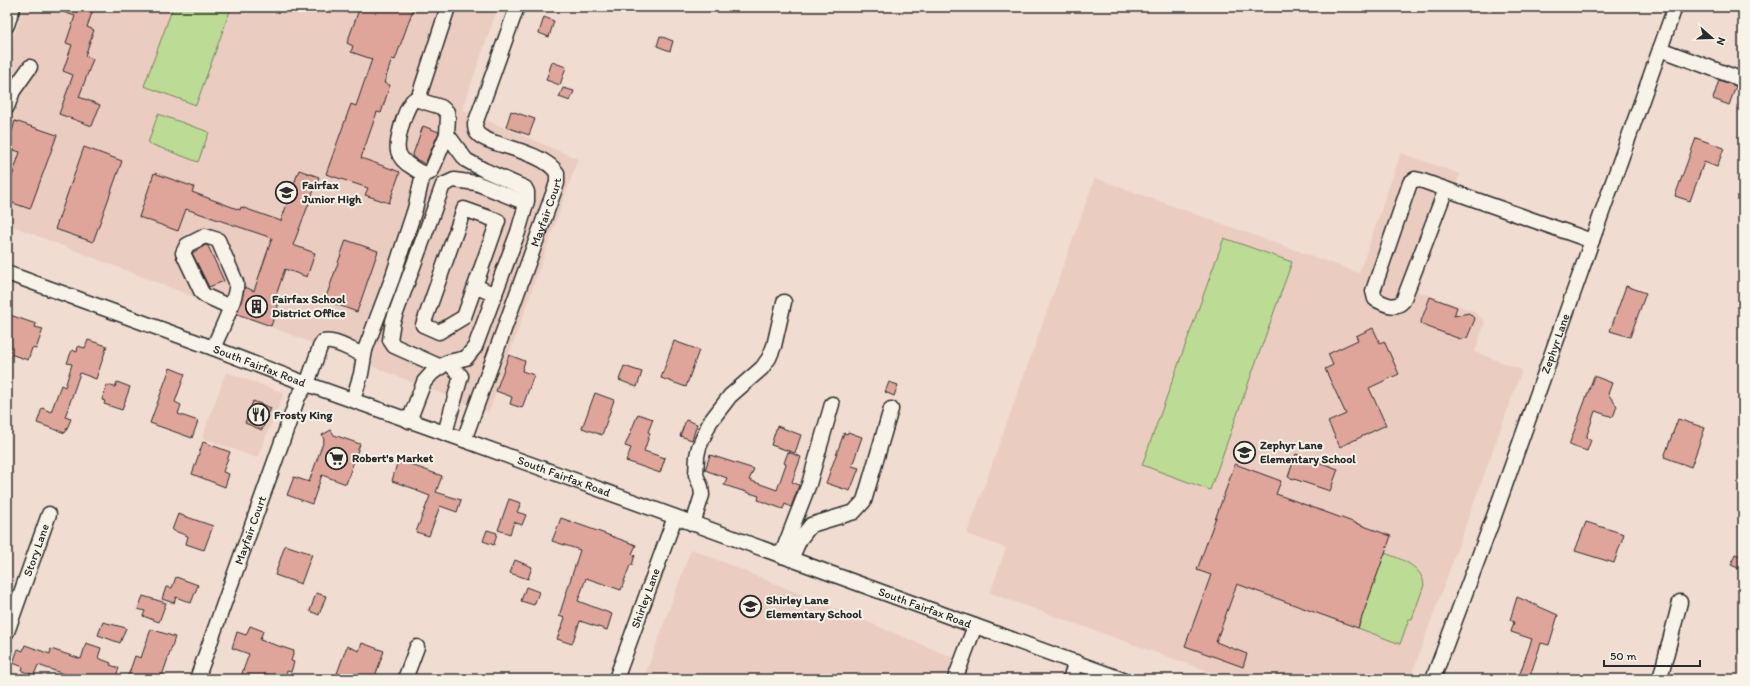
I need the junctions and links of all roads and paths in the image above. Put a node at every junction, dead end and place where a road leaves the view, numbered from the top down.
1 (13, 7) edge
2 (448, 7) edge
3 (517, 7) edge
4 (1675, 7) edge
5 (7, 25) edge
6 (1660, 49) junction
7 (30, 67) dead end
8 (1743, 80) edge
9 (418, 99) junction
10 (7, 107) edge
11 (447, 134) junction
12 (423, 174) junction
13 (1446, 189) junction
14 (526, 203) junction
15 (1592, 241) junction
16 (7, 273) edge
17 (475, 286) junction
18 (495, 295) junction
19 (784, 302) dead end
20 (230, 307) junction
21 (213, 348) junction
22 (365, 350) junction
23 (445, 365) junction
24 (307, 384) junction
25 (353, 400) junction
26 (832, 404) dead end
27 (891, 410) dead end
28 (409, 421) junction
29 (445, 433) junction
30 (464, 440) junction
31 (49, 514) dead end
32 (675, 517) junction
33 (693, 524) junction
34 (786, 558) junction
35 (1680, 602) dead end
36 (976, 626) junction
37 (7, 632) edge
38 (417, 647) dead end
39 (1076, 662) junction
40 (198, 679) edge
41 (406, 679) edge
42 (616, 679) edge
43 (955, 679) edge
44 (1070, 679) edge
45 (1121, 679) edge
46 (1433, 679) edge
47 (1660, 679) edge

1 - 5 street
2 - 9 street
3 - 30 street, Mayfair Court
4 - 6 street, Zephyr Lane
6 - 8 street
6 - 15 street, Zephyr Lane
7 - 10 street
9 - 11 street
9 - 12 street
11 - 12 street
11 - 14 street
12 - 22 street
13 - 13 street
13 - 15 street
14 - 18 street
14 - 23 street
15 - 46 street, Zephyr Lane
16 - 21 street, South Fairfax Road
17 - 17 street
17 - 18 street
18 - 23 street
19 - 33 street
20 - 20 street
20 - 21 street
21 - 24 street, South Fairfax Road
22 - 24 street, Mayfair Court
22 - 25 street
23 - 28 street
23 - 29 street
24 - 25 street, South Fairfax Road
24 - 40 street, Mayfair Court
25 - 28 street, South Fairfax Road
26 - 34 street
27 - 34 street
28 - 29 street, South Fairfax Road
29 - 30 street, South Fairfax Road
30 - 32 street, South Fairfax Road
31 - 37 street, Story Lane
32 - 33 street, South Fairfax Road
32 - 42 street, Shirley Lane
33 - 34 street, South Fairfax Road
34 - 36 street, South Fairfax Road
35 - 47 street
36 - 39 street, South Fairfax Road
36 - 43 street
38 - 41 street
39 - 44 street
39 - 45 street, South Fairfax Road

